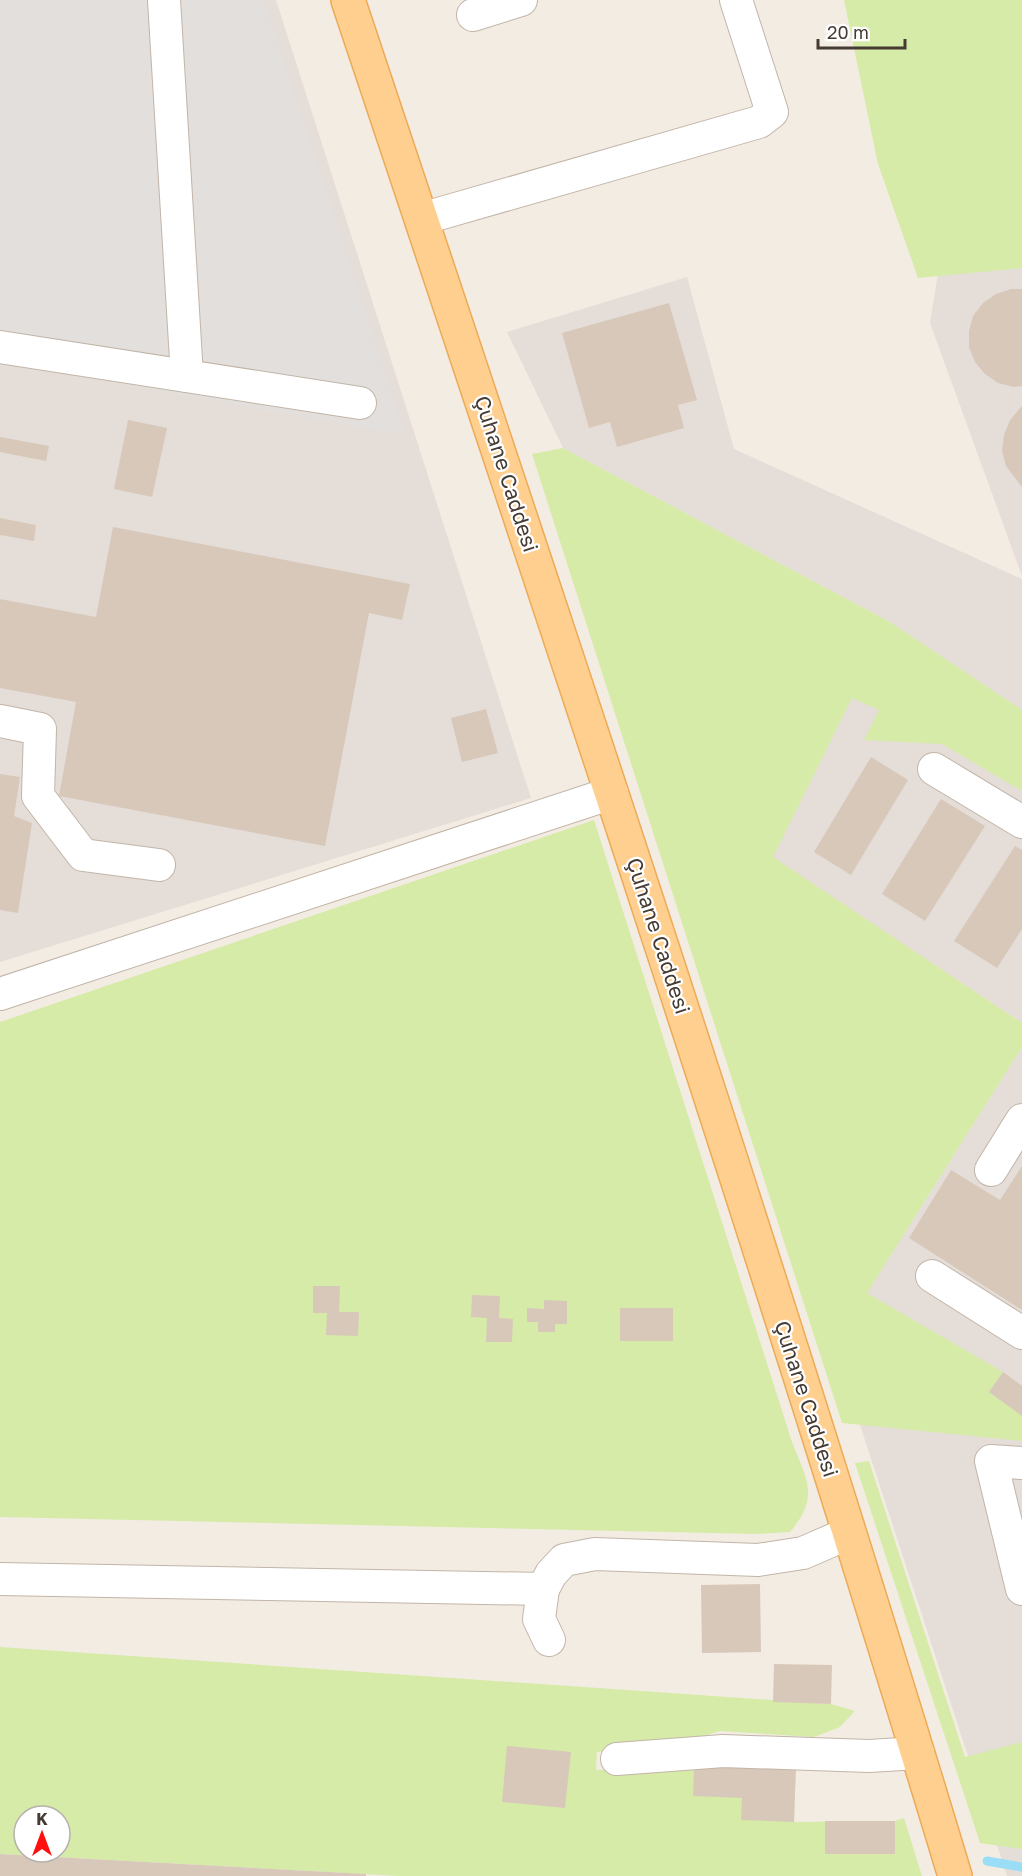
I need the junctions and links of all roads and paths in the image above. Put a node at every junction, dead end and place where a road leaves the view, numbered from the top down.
1 (164, 0) edge
2 (348, 0) edge
3 (521, 0) edge
4 (735, 0) edge
5 (473, 15) dead end
6 (421, 219) junction
7 (0, 346) edge
8 (187, 376) junction
9 (360, 403) dead end
10 (0, 721) edge
11 (934, 769) dead end
12 (612, 793) junction
13 (1022, 822) edge
14 (159, 864) dead end
15 (0, 994) edge
16 (1022, 1120) edge
17 (991, 1170) dead end
18 (932, 1276) dead end
19 (1022, 1333) edge
20 (1022, 1463) edge
21 (849, 1533) junction
22 (0, 1579) edge
23 (543, 1589) junction
24 (1022, 1589) edge
25 (549, 1640) dead end
26 (918, 1753) junction
27 (617, 1759) dead end
28 (955, 1876) edge

1 - 8 street
2 - 6 main road, Çuhane Caddesi
3 - 5 street
4 - 6 street
6 - 12 main road, Çuhane Caddesi
7 - 8 street
8 - 9 street
10 - 14 street
11 - 13 street
12 - 15 street
12 - 21 main road, Çuhane Caddesi
16 - 17 street
18 - 19 street
20 - 24 street
21 - 23 street
21 - 26 main road, Çuhane Caddesi
22 - 23 street
23 - 25 street
26 - 27 street
26 - 28 main road, Çuhane Caddesi

